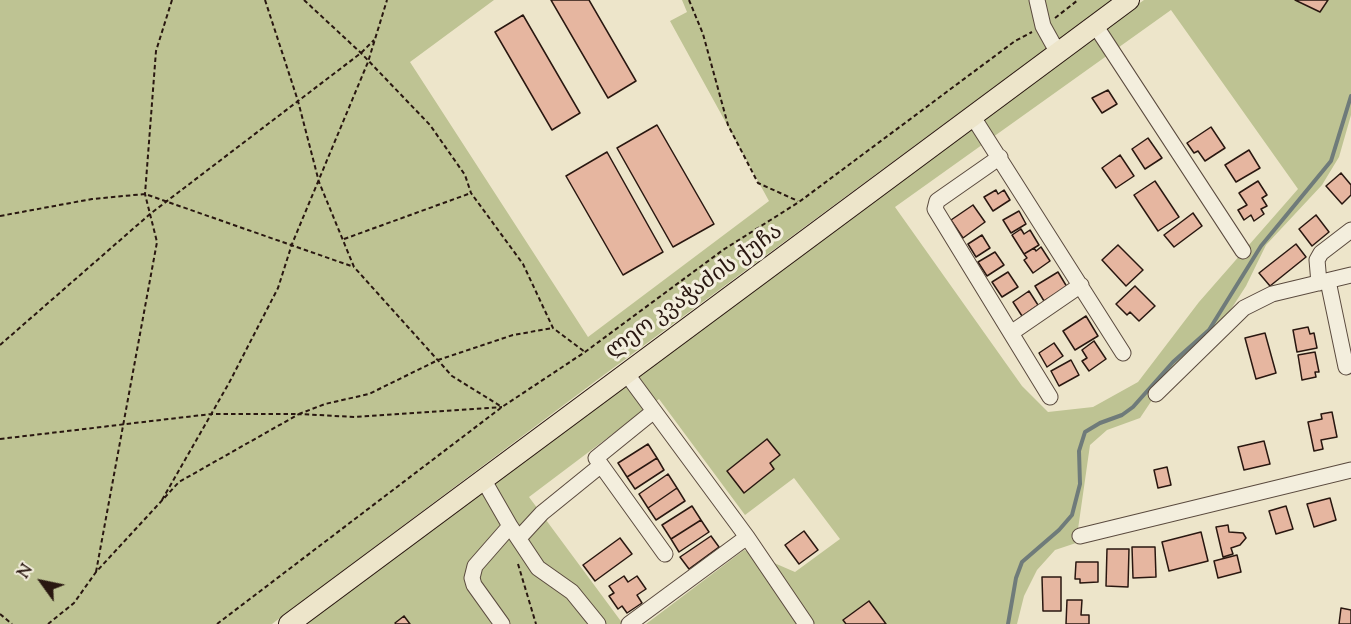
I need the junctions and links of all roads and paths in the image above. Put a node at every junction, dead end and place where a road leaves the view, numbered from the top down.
1 (172, 0) edge
2 (265, 0) edge
3 (304, 0) edge
4 (387, 0) edge
5 (689, 0) edge
6 (1037, 0) edge
7 (1078, 0) edge
8 (1129, 0) edge
9 (1095, 25) junction
10 (1043, 26) junction
11 (376, 38) junction
12 (361, 53) junction
13 (1058, 53) junction
14 (368, 63) junction
15 (298, 101) junction
16 (973, 117) junction
17 (1000, 157) junction
18 (319, 182) junction
19 (471, 193) junction
20 (145, 194) junction
21 (167, 202) junction
22 (799, 202) junction
23 (150, 214) junction
24 (0, 216) edge
25 (1351, 230) edge
26 (344, 239) junction
27 (292, 244) junction
28 (1243, 251) dead end
29 (354, 267) junction
30 (1351, 275) edge
31 (1324, 282) junction
32 (1081, 285) junction
33 (553, 328) junction
34 (1011, 333) junction
35 (0, 345) edge
36 (585, 352) junction
37 (1123, 353) dead end
38 (438, 360) junction
39 (1346, 367) dead end
40 (626, 373) junction
41 (1156, 394) dead end
42 (1050, 397) dead end
43 (502, 407) junction
44 (654, 411) junction
45 (211, 414) junction
46 (299, 414) junction
47 (125, 424) junction
48 (0, 439) edge
49 (600, 466) junction
50 (1351, 470) edge
51 (483, 479) junction
52 (162, 500) junction
53 (514, 532) junction
54 (1080, 536) dead end
55 (747, 537) junction
56 (665, 554) dead end
57 (518, 563) dead end
58 (96, 572) junction
59 (0, 614) edge
60 (803, 623) edge
61 (12, 624) edge
62 (48, 624) edge
63 (217, 624) edge
64 (289, 624) edge
65 (502, 624) edge
66 (536, 624) edge
67 (598, 624) edge
68 (629, 624) edge

1 - 20 path
2 - 15 path
3 - 12 path
4 - 11 path
5 - 22 path
6 - 10 street
7 - 10 path
8 - 9 main road, ლეო კვაჭაძის ქუჩა
9 - 13 main road, ლეო კვაჭაძის ქუჩა
9 - 28 street
10 - 13 street
10 - 22 path
11 - 12 path
11 - 14 path
12 - 14 path
12 - 15 path
13 - 16 main road, ლეო კვაჭაძის ქუჩა
14 - 18 path
14 - 19 path
15 - 18 path
15 - 21 path
16 - 17 street
16 - 40 main road, ლეო კვაჭაძის ქუჩა
17 - 32 street
17 - 34 street
18 - 26 path
18 - 27 path
19 - 26 path
19 - 33 path
20 - 21 path
20 - 23 path
20 - 24 path
21 - 23 path
21 - 27 path
22 - 36 path
23 - 35 path
23 - 47 path
25 - 31 street
26 - 29 path
27 - 29 path
27 - 45 path
29 - 38 path
30 - 31 street
31 - 39 street
31 - 41 street
32 - 34 street
32 - 37 street
33 - 36 path
33 - 38 path
34 - 42 street
36 - 43 path
38 - 43 path
38 - 46 path
40 - 44 street
40 - 51 main road, ლეო კვაჭაძის ქუჩა
43 - 46 path
43 - 63 path
44 - 49 street
44 - 55 street
45 - 46 path
45 - 47 path
45 - 52 path
46 - 52 path
47 - 48 path
47 - 58 path
49 - 53 street
49 - 56 street
50 - 54 street
51 - 53 street
51 - 64 main road, ლეო კვაჭაძის ქუჩა
52 - 58 path
53 - 65 street
53 - 67 street
55 - 60 street
55 - 68 street
57 - 66 path
58 - 62 path
59 - 61 path

